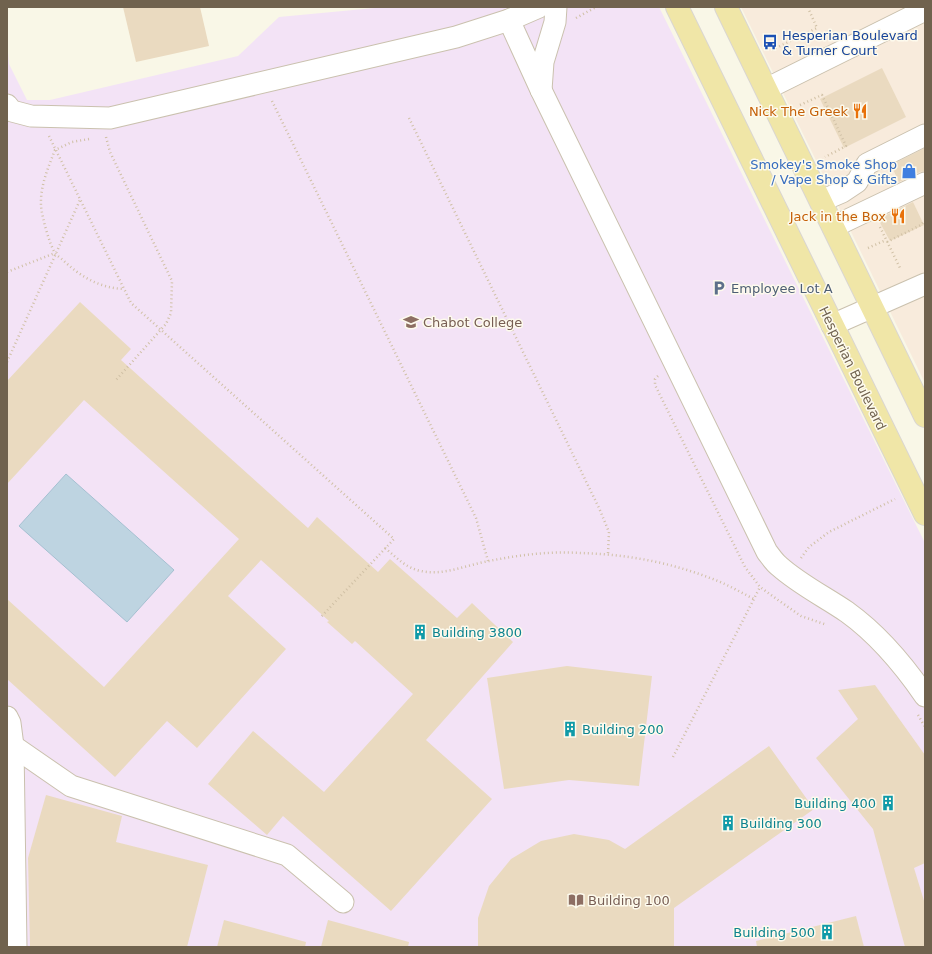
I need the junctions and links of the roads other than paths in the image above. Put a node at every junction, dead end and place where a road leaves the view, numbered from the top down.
1 (539, 7) edge
2 (556, 7) edge
3 (677, 7) edge
4 (726, 7) edge
5 (925, 10) edge
6 (896, 15) edge
7 (509, 20) junction
8 (766, 89) junction
9 (541, 90) junction
10 (7, 105) edge
11 (925, 135) edge
12 (925, 183) edge
13 (821, 201) junction
14 (833, 227) junction
15 (925, 284) edge
16 (873, 307) junction
17 (832, 325) junction
18 (925, 416) edge
19 (925, 514) edge
20 (920, 704) edge
21 (7, 717) edge
22 (10, 744) edge
23 (343, 902) dead end
24 (16, 947) edge

1 - 7 street
2 - 9 street
3 - 17 main road, Hesperian Boulevard
4 - 8 main road
5 - 6 street
6 - 8 street
7 - 9 street
7 - 10 street
8 - 13 main road
9 - 20 street
11 - 13 street
12 - 14 street
13 - 14 main road
14 - 16 main road
15 - 16 street
16 - 17 street
16 - 18 main road
17 - 19 main road, Hesperian Boulevard
21 - 22 street
22 - 23 street
22 - 24 street

